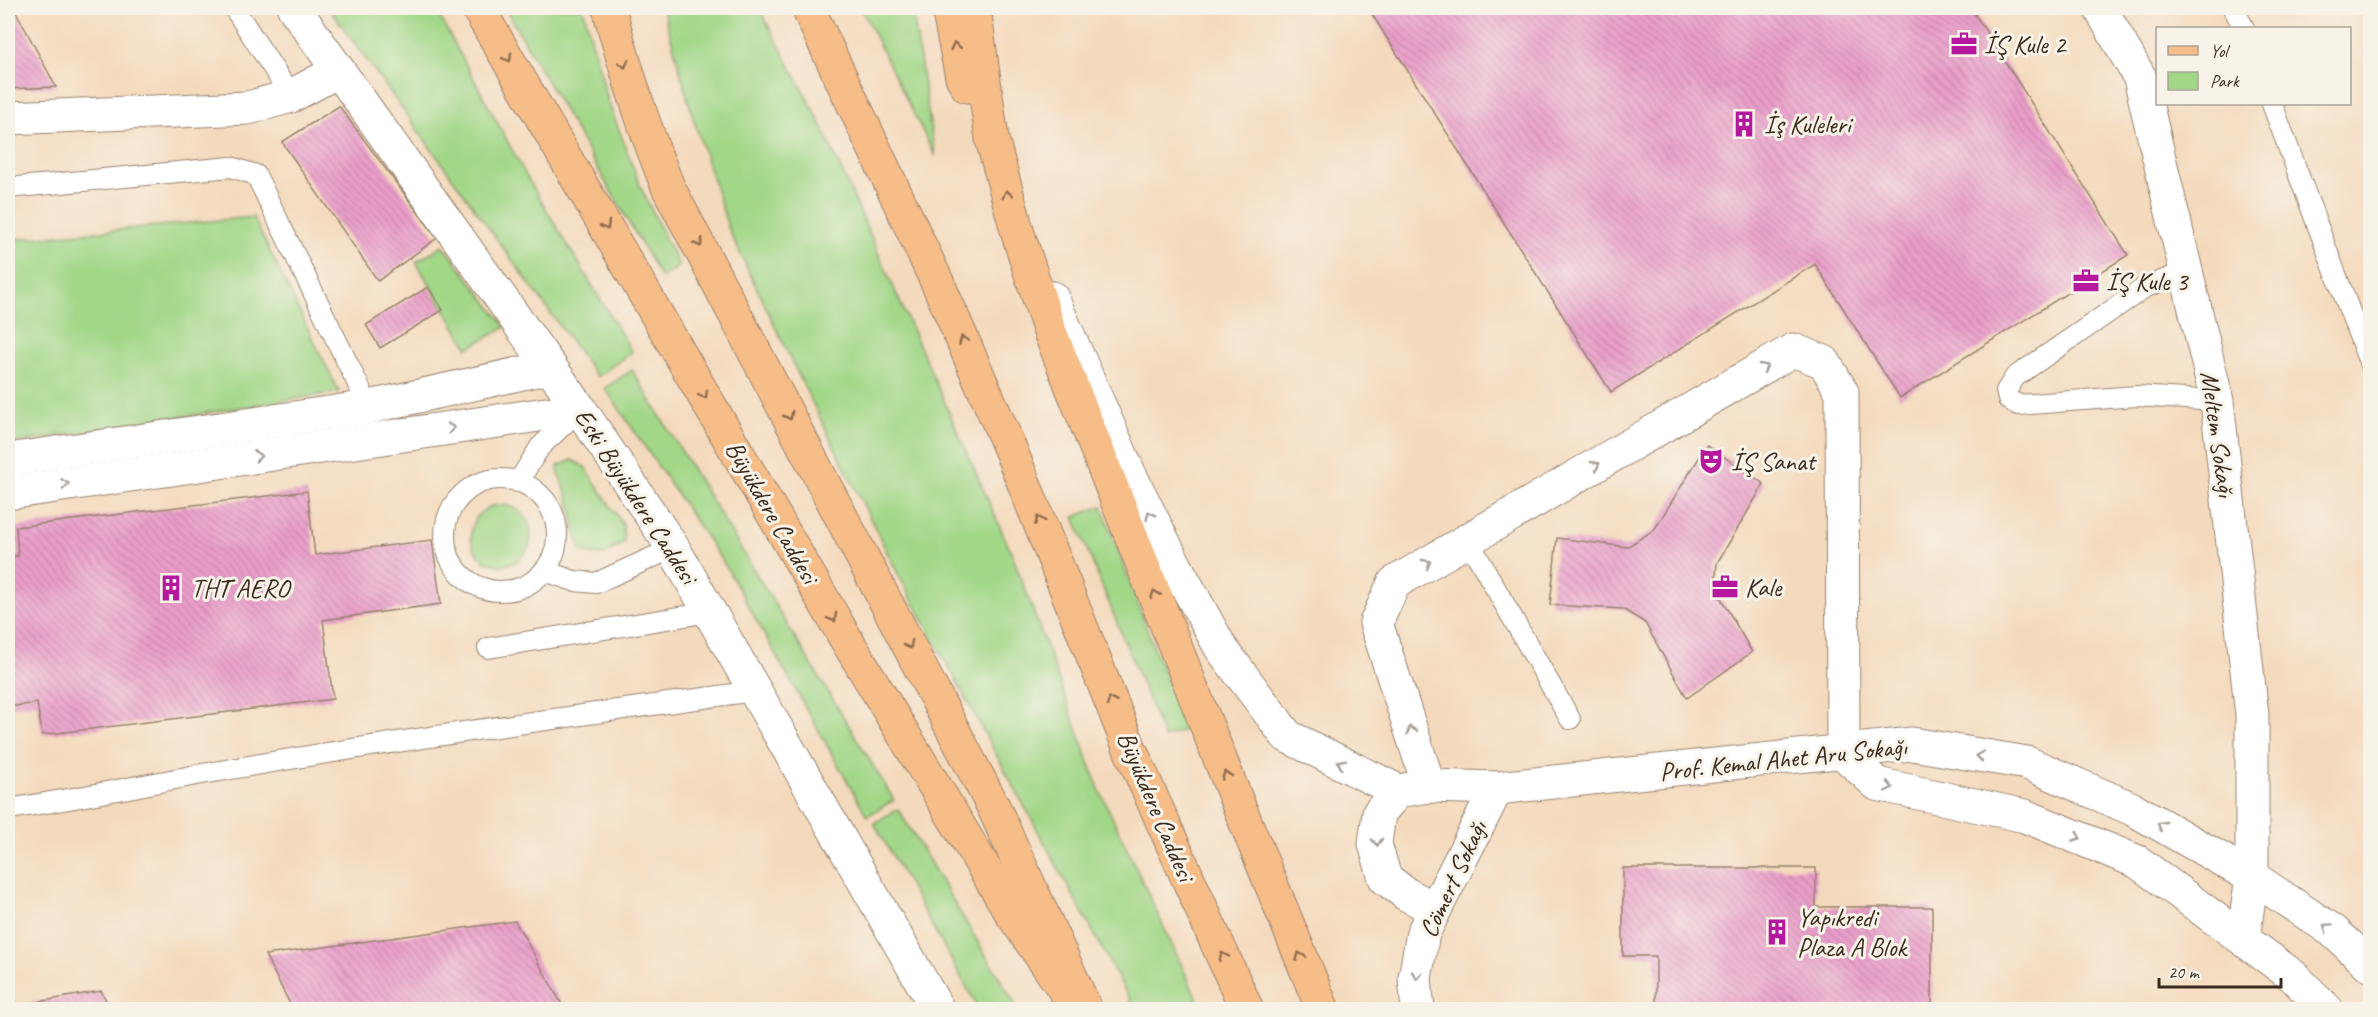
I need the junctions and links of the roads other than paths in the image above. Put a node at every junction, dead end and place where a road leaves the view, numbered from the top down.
1 (234, 8) edge
2 (294, 8) edge
3 (478, 8) edge
4 (609, 8) edge
5 (808, 8) edge
6 (948, 8) edge
7 (974, 8) edge
8 (2100, 8) edge
9 (2233, 8) edge
10 (2242, 27) edge
11 (338, 71) junction
12 (2149, 73) edge
13 (291, 96) junction
14 (2272, 105) edge
15 (8, 118) edge
16 (992, 139) junction
17 (8, 188) edge
18 (1018, 234) junction
19 (2187, 271) junction
20 (2370, 365) edge
21 (550, 367) junction
22 (2217, 400) junction
23 (369, 407) junction
24 (580, 409) junction
25 (8, 460) edge
26 (518, 482) junction
27 (8, 493) edge
28 (1468, 540) junction
29 (673, 548) junction
30 (545, 572) junction
31 (710, 612) junction
32 (488, 648) dead end
33 (755, 692) junction
34 (1570, 719) dead end
35 (1843, 753) junction
36 (1414, 788) junction
37 (1497, 788) junction
38 (8, 809) edge
39 (2252, 877) junction
40 (1435, 909) junction
41 (2243, 939) junction
42 (2370, 965) edge
43 (938, 1010) edge
44 (1077, 1010) edge
45 (1086, 1010) edge
46 (1247, 1010) edge
47 (1323, 1010) edge
48 (1418, 1010) edge
49 (2327, 1010) edge

1 - 13 lane
2 - 11 street, Eski Büyükdere Caddesi
3 -> 44 main road, Büyükdere Caddesi
4 -> 45 main road
46 -> 5 main road, Büyükdere Caddesi
16 -> 6 main road
7 - 16 main road
8 - 12 street, Meltem Sokağı
9 - 10 lane
11 - 13 street
11 - 21 street, Eski Büyükdere Caddesi
12 - 19 street, Meltem Sokağı
13 - 15 street
14 - 20 lane
18 -> 16 main road
17 - 23 lane
36 -> 18 street
47 -> 18 main road
19 - 22 street, Meltem Sokağı
19 - 22 lane
21 - 23 street
21 - 24 street, Eski Büyükdere Caddesi
22 - 39 street, Meltem Sokağı
23 - 25 street
24 - 26 lane
27 -> 24 street
24 - 29 street, Eski Büyükdere Caddesi
26 - 30 lane
26 - 30 lane
28 - 34 lane
28 -> 35 street
36 -> 28 street
29 - 30 lane
29 - 31 street, Eski Büyükdere Caddesi
31 - 32 lane
31 - 33 street, Eski Büyükdere Caddesi
33 - 38 lane
33 - 43 street, Eski Büyükdere Caddesi
35 - 37 street, Prof. Kemal Ahet Aru Sokağı
39 -> 35 street, Prof. Kemal Ahet Aru Sokağı
35 -> 41 street
36 - 37 street, Prof. Kemal Ahet Aru Sokağı
36 -> 40 street
37 - 40 street, Cömert Sokağı
39 - 41 street, Meltem Sokağı
42 -> 39 street, Prof. Kemal Ahet Aru Sokağı
40 -> 48 street, Cömert Sokağı
41 - 49 street

